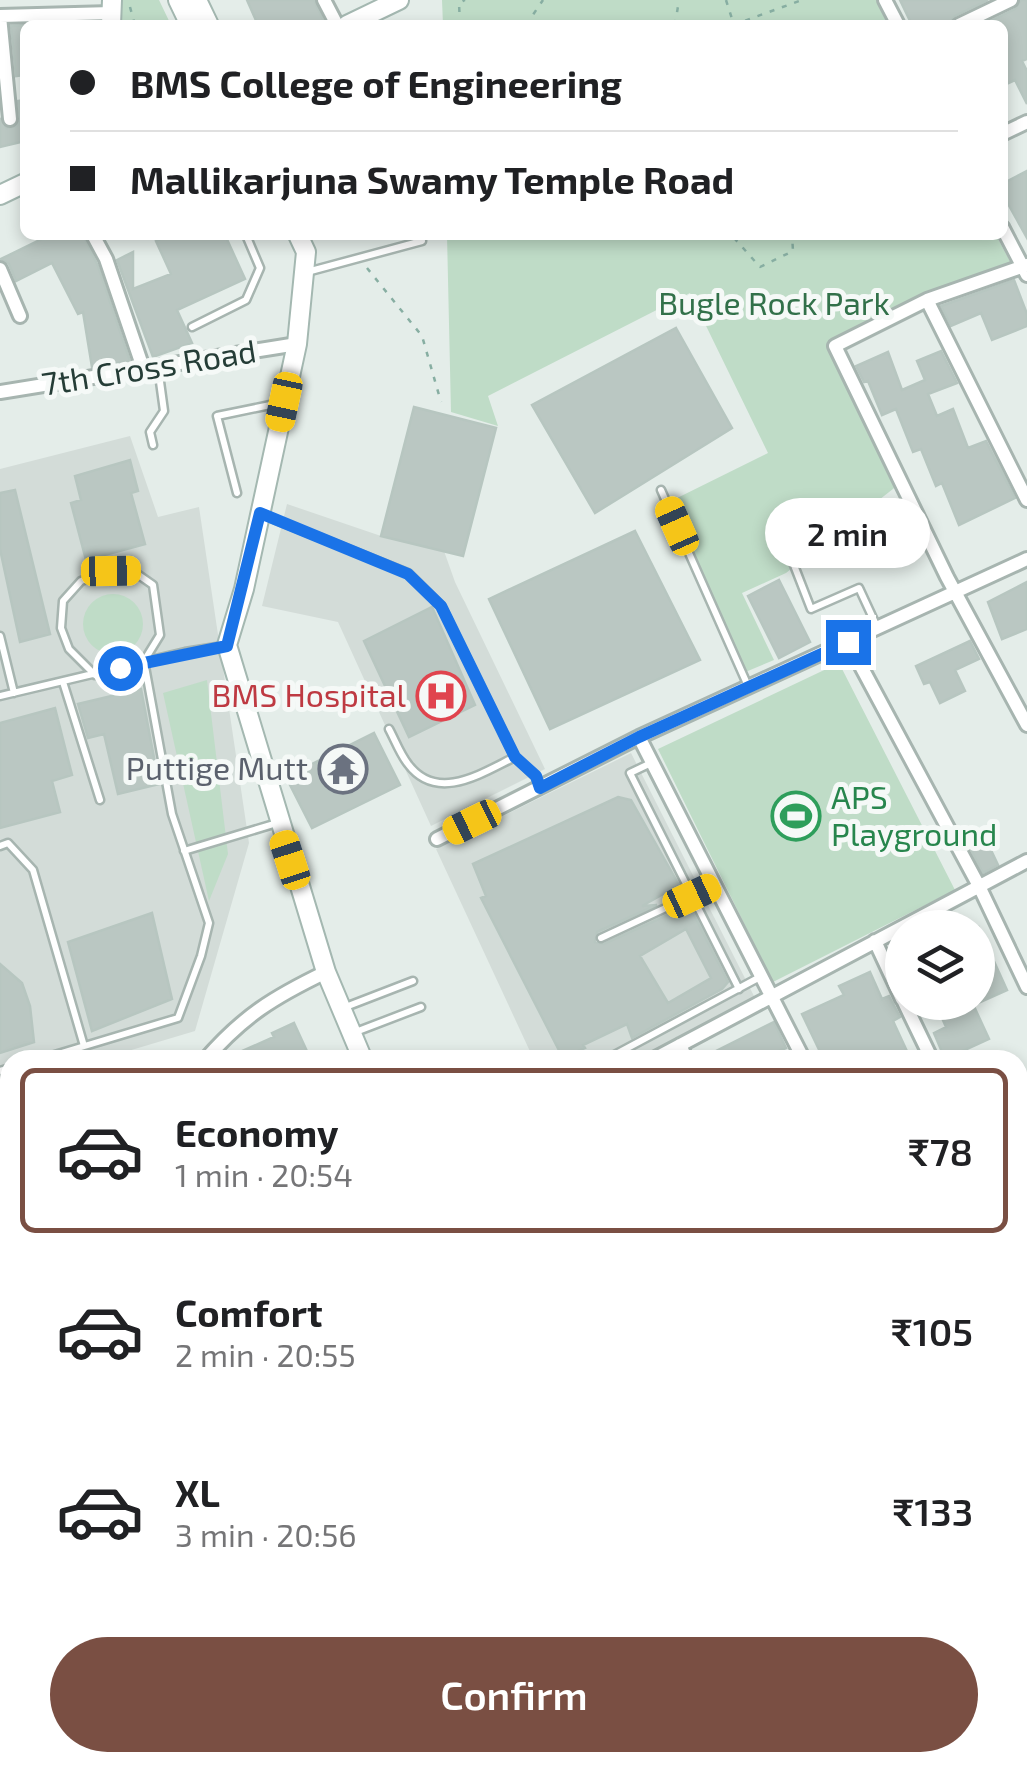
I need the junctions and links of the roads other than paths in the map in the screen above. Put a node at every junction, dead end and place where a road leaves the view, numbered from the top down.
1 (399, 0) edge
2 (1011, 0) edge
3 (986, 6) edge
4 (112, 13) edge
5 (0, 16) edge
6 (357, 20) edge
7 (10, 119) dead end
8 (1008, 238) edge
9 (96, 240) edge
10 (248, 240) edge
11 (300, 240) edge
12 (422, 241) dead end
13 (0, 269) edge
14 (1026, 269) edge
15 (306, 272) junction
16 (926, 300) junction
17 (20, 316) dead end
18 (192, 327) dead end
19 (297, 344) junction
20 (151, 367) junction
21 (0, 392) edge
22 (284, 402) junction
23 (153, 445) dead end
24 (661, 490) dead end
25 (236, 492) dead end
26 (1027, 500) edge
27 (260, 513) junction
28 (778, 524) dead end
29 (1027, 559) edge
30 (956, 593) junction
31 (878, 629) junction
32 (0, 636) edge
33 (848, 642) junction
34 (227, 646) junction
35 (144, 661) junction
36 (95, 674) junction
37 (64, 682) junction
38 (749, 687) junction
39 (14, 693) junction
40 (0, 696) edge
41 (1027, 725) edge
42 (389, 729) dead end
43 (639, 737) junction
44 (515, 757) junction
45 (652, 762) junction
46 (540, 788) junction
47 (100, 800) dead end
48 (278, 822) junction
49 (437, 838) dead end
50 (0, 846) edge
51 (184, 851) junction
52 (1027, 860) edge
53 (714, 885) junction
54 (979, 886) junction
55 (692, 896) junction
56 (601, 938) dead end
57 (875, 942) junction
58 (885, 963) edge
59 (326, 972) junction
60 (760, 977) junction
61 (413, 981) dead end
62 (1027, 987) edge
63 (739, 989) junction
64 (770, 997) junction
65 (421, 1007) dead end
66 (342, 1008) junction
67 (912, 1020) edge
68 (352, 1033) junction
69 (680, 1045) junction
70 (84, 1046) junction
71 (71, 1050) edge
72 (214, 1050) edge
73 (359, 1050) edge
74 (624, 1050) edge
75 (671, 1050) edge
76 (682, 1050) edge
77 (799, 1050) edge
78 (927, 1050) edge

1 - 6 street
2 - 3 street
4 - 5 street
5 - 7 street
8 - 14 street
9 - 20 street
10 - 18 lane
11 - 15 street
12 - 15 lane
13 - 17 street
14 - 16 street
15 - 19 street
16 - 26 street
16 - 30 street
19 - 20 street, 7th Cross Road
19 - 22 street
20 - 21 street, 7th Cross Road
20 - 23 lane
22 - 25 lane
22 - 27 street
24 - 38 lane
27 - 34 street
27 - 44 lane
28 - 31 lane
29 - 30 street
30 - 31 street
30 - 41 street
31 - 33 street
32 - 39 lane
33 - 38 street
33 - 54 street
34 - 35 lane
34 - 48 street
35 - 36 lane
35 - 36 lane
35 - 51 lane
36 - 37 lane
37 - 39 lane
37 - 47 lane
38 - 43 street
39 - 40 lane
42 - 44 lane
43 - 45 street
43 - 46 street
44 - 46 lane
45 - 53 street
45 - 55 lane
46 - 49 street
48 - 51 lane
48 - 59 street
50 - 70 lane
51 - 70 lane
52 - 54 street
53 - 55 lane
53 - 60 street
54 - 57 street
54 - 62 street
55 - 56 lane
55 - 63 lane
57 - 58 street
57 - 64 street
59 - 66 street
59 - 72 street
60 - 63 lane
60 - 64 street
61 - 66 lane
63 - 74 lane
64 - 69 street
64 - 77 street
65 - 68 lane
66 - 68 street
67 - 78 street
68 - 73 street
69 - 75 street
69 - 76 street
70 - 71 lane

